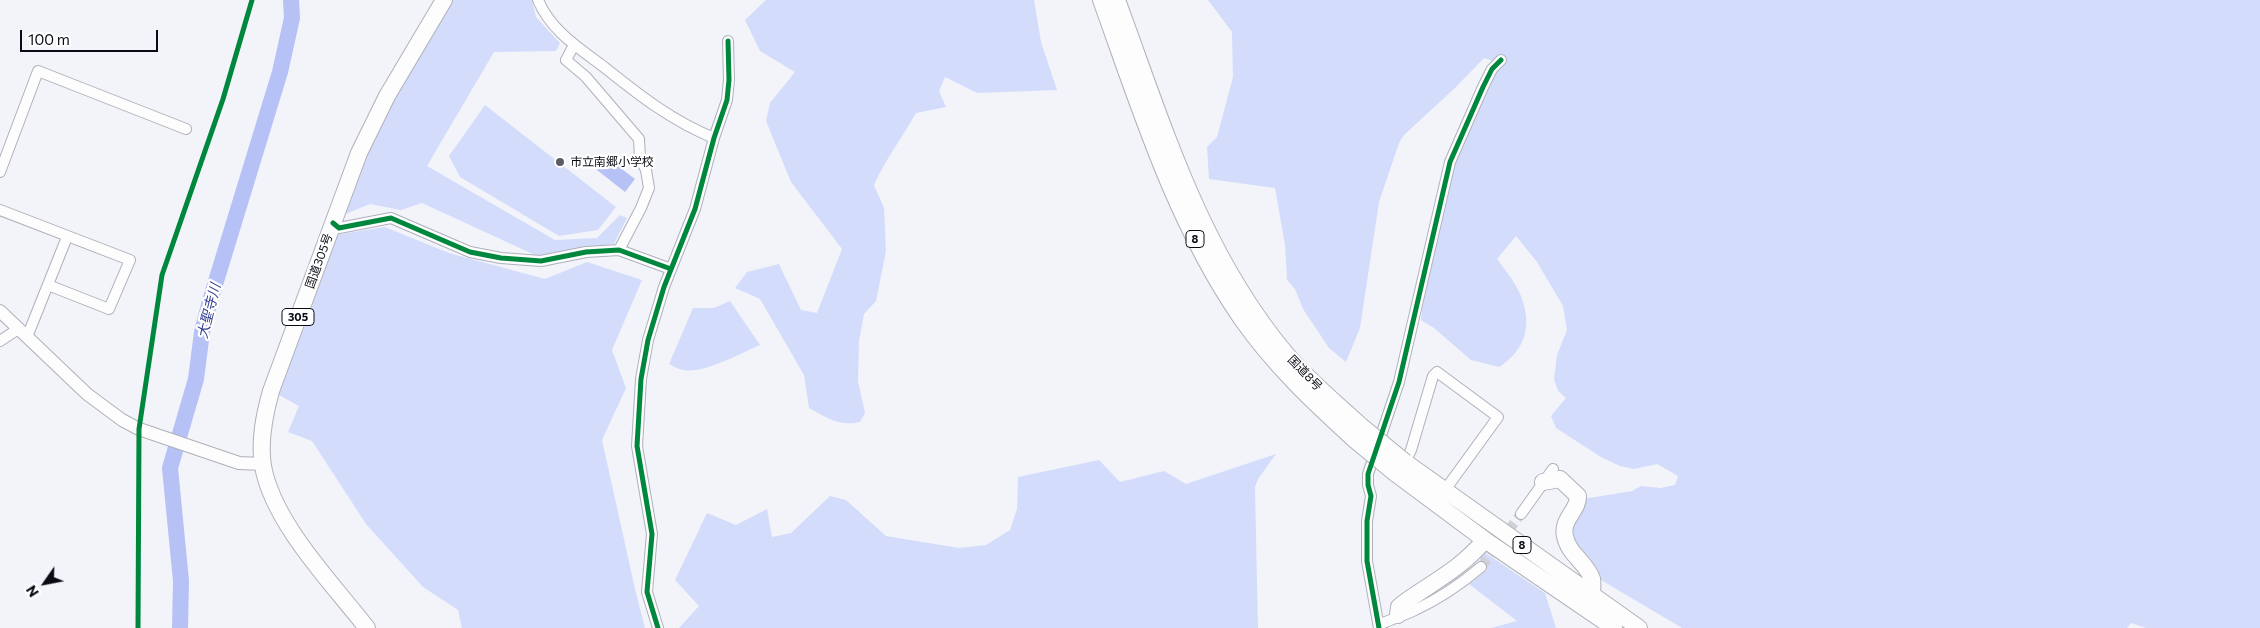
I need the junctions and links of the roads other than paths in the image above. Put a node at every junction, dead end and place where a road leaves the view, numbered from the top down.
1 (444, 0) edge
2 (538, 0) edge
3 (1101, 0) edge
4 (1117, 0) edge
5 (728, 41) dead end
6 (574, 45) junction
7 (1501, 60) dead end
8 (186, 129) dead end
9 (714, 138) junction
10 (0, 172) edge
11 (0, 210) edge
12 (333, 223) junction
13 (67, 237) junction
14 (619, 250) junction
15 (671, 269) junction
16 (48, 286) junction
17 (0, 311) edge
18 (23, 333) junction
19 (0, 341) edge
20 (1358, 433) junction
21 (263, 464) junction
22 (1400, 467) junction
23 (1548, 476) joint
24 (1445, 490) junction
25 (1521, 514) tunnel mouth
26 (1485, 540) junction
27 (1481, 567) tunnel mouth
28 (1592, 595) junction
29 (1398, 615) junction
30 (1379, 626) edge
31 (368, 628) edge
32 (658, 628) edge
33 (1614, 628) edge
34 (1639, 628) edge

1 - 12 highway, 国道305号 / 305
2 - 6 street
3 - 20 highway, 国道8号 / 8
4 - 20 highway, 国道8号 / 8
5 - 9 street
6 - 9 street
6 - 14 street
7 - 30 street
8 - 10 street
9 - 15 street
11 - 13 street
12 - 14 street
12 - 21 highway, 国道305号 / 305
13 - 16 street
13 - 16 street
14 - 15 street
15 - 32 street
16 - 18 street
17 - 18 street
18 - 19 street
18 - 21 street
20 - 22 highway, 国道8号 / 8, bridge
21 - 31 highway, 国道305号 / 305
22 - 24 highway, 国道8号 / 8
22 - 24 street
22 - 26 highway, 国道8号 / 8
23 - 25 street
23 - 28 highway
24 - 28 highway, 国道8号 / 8
26 - 29 highway
26 - 33 highway, 国道8号 / 8
27 - 29 street
28 - 34 highway, 国道8号 / 8
29 - 30 street

